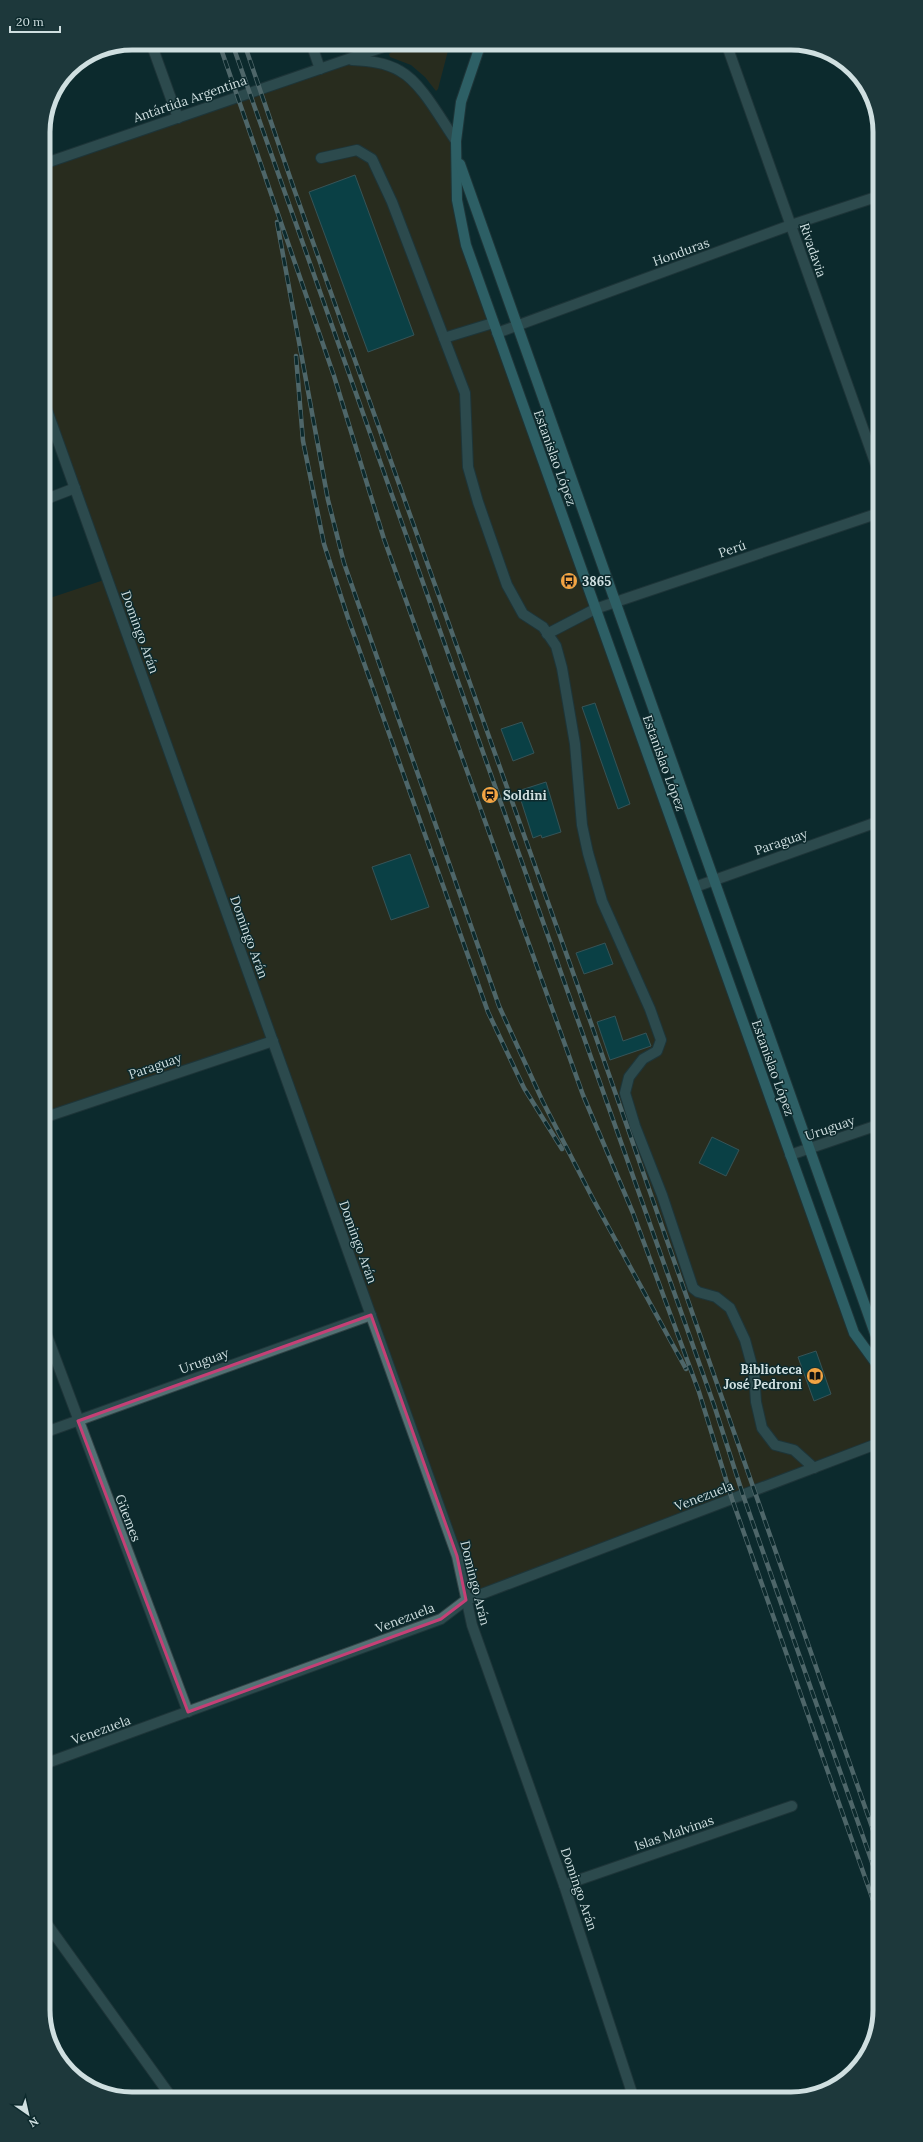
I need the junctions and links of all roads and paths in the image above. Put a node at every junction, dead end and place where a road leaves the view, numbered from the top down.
1 (154, 50) edge
2 (313, 50) edge
3 (374, 50) edge
4 (479, 50) edge
5 (728, 50) edge
6 (346, 59) junction
7 (320, 68) junction
8 (178, 118) junction
9 (456, 141) junction
10 (321, 158) dead end
11 (458, 158) junction
12 (50, 162) edge
13 (873, 198) edge
14 (791, 226) junction
15 (493, 323) junction
16 (517, 326) junction
17 (497, 333) junction
18 (444, 338) junction
19 (50, 419) edge
20 (873, 457) edge
21 (75, 488) junction
22 (50, 498) edge
23 (873, 515) edge
24 (615, 602) junction
25 (595, 609) junction
26 (547, 634) junction
27 (873, 823) edge
28 (714, 880) junction
29 (695, 887) junction
30 (273, 1040) junction
31 (50, 1116) edge
32 (873, 1127) edge
33 (810, 1148) junction
34 (790, 1155) junction
35 (371, 1315) junction
36 (873, 1328) edge
37 (50, 1344) edge
38 (873, 1359) edge
39 (78, 1421) junction
40 (50, 1431) edge
41 (873, 1445) edge
42 (814, 1468) junction
43 (466, 1600) junction
44 (188, 1712) junction
45 (50, 1762) edge
46 (792, 1806) dead end
47 (564, 1885) junction
48 (50, 1928) edge
49 (168, 2092) edge
50 (632, 2092) edge

1 - 8 street
2 - 7 street
3 - 6 street, Antártida Argentina
4 - 9 main road, Estanislao López
5 - 14 street, Rivadavia
6 - 7 street, Antártida Argentina
6 - 9 street, Antártida Argentina
7 - 8 street, Antártida Argentina
8 - 12 street, Antártida Argentina
9 - 11 main road, Estanislao López
10 - 18 street
11 - 15 main road, Estanislao López
11 - 16 main road, Estanislao López
13 - 14 street, Honduras
14 - 16 street, Honduras
14 - 20 street, Rivadavia
15 - 17 main road, Estanislao López
15 - 18 street
16 - 17 street, Honduras
16 - 24 main road, Estanislao López
17 - 25 main road, Estanislao López
18 - 26 street
19 - 21 street, Domingo Arán
21 - 22 street
21 - 30 street, Domingo Arán
23 - 24 street, Perú
24 - 25 street, Perú
24 - 28 main road, Estanislao López
25 - 26 street, Perú
25 - 29 main road, Estanislao López
26 - 42 street
27 - 28 street, Paraguay
28 - 29 street, Paraguay
28 - 33 main road, Estanislao López
29 - 34 main road, Estanislao López
30 - 31 street, Paraguay
30 - 35 street, Domingo Arán
32 - 33 street, Uruguay
33 - 34 street, Uruguay
33 - 36 main road, Estanislao López
34 - 38 main road, Estanislao López
35 - 39 street, Uruguay
35 - 43 street, Domingo Arán
37 - 39 street, Güemes
39 - 40 street, Uruguay
39 - 44 street, Güemes
41 - 42 street, Venezuela
42 - 43 street, Venezuela
43 - 44 street, Venezuela
43 - 47 street, Domingo Arán
44 - 45 street, Venezuela
46 - 47 street, Islas Malvinas
47 - 50 street, Domingo Arán
48 - 49 street

